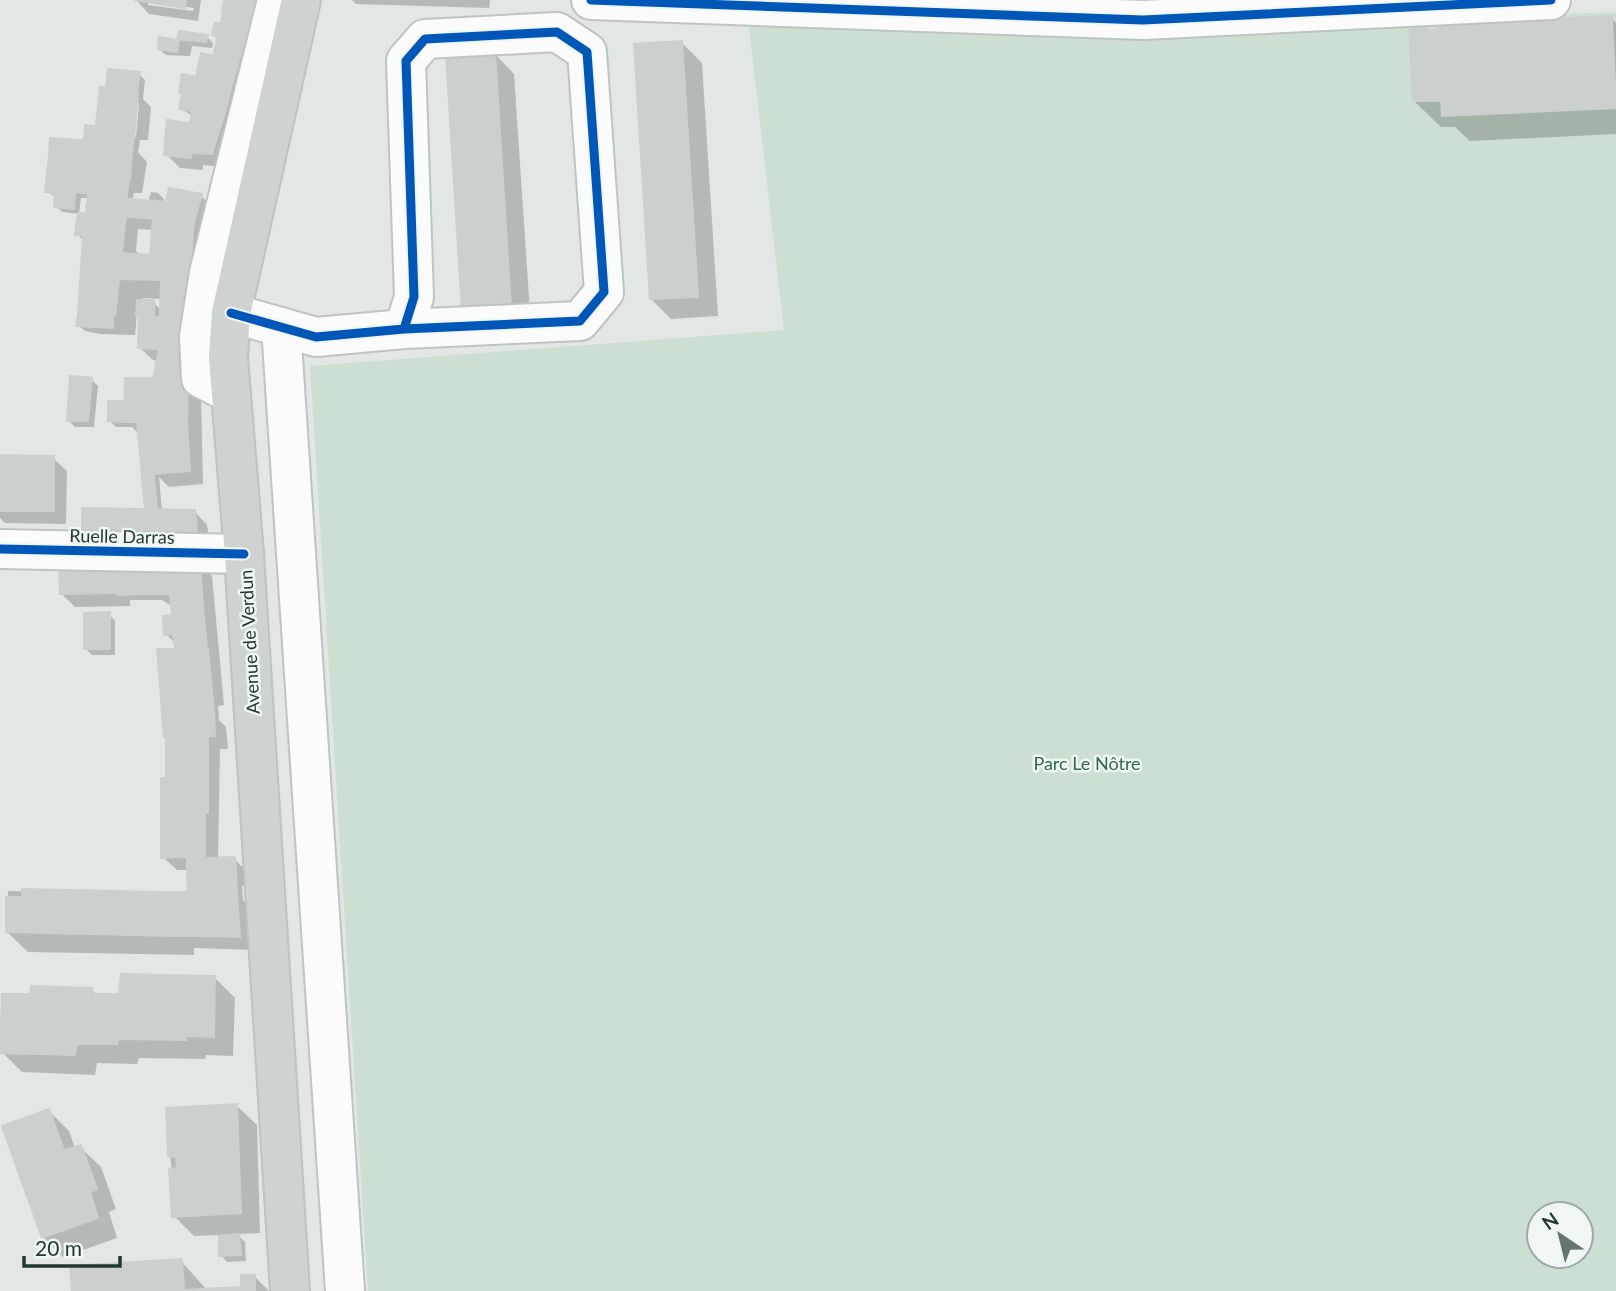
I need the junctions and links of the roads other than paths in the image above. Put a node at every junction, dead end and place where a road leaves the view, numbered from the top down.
1 (277, 0) edge
2 (301, 0) edge
3 (591, 0) edge
4 (1551, 0) edge
5 (231, 313) junction
6 (281, 327) junction
7 (404, 329) junction
8 (230, 393) junction
9 (0, 549) edge
10 (244, 554) junction
11 (290, 1291) edge
12 (345, 1291) edge

1 - 8 street
2 - 5 main road, Avenue de Verdun
3 - 4 street
5 - 6 street
5 - 8 main road, Avenue de Verdun
6 - 7 street
6 - 12 street
7 - 7 street
8 - 10 main road, Avenue de Verdun
9 - 10 street, Ruelle Darras
10 - 11 main road, Avenue de Verdun

